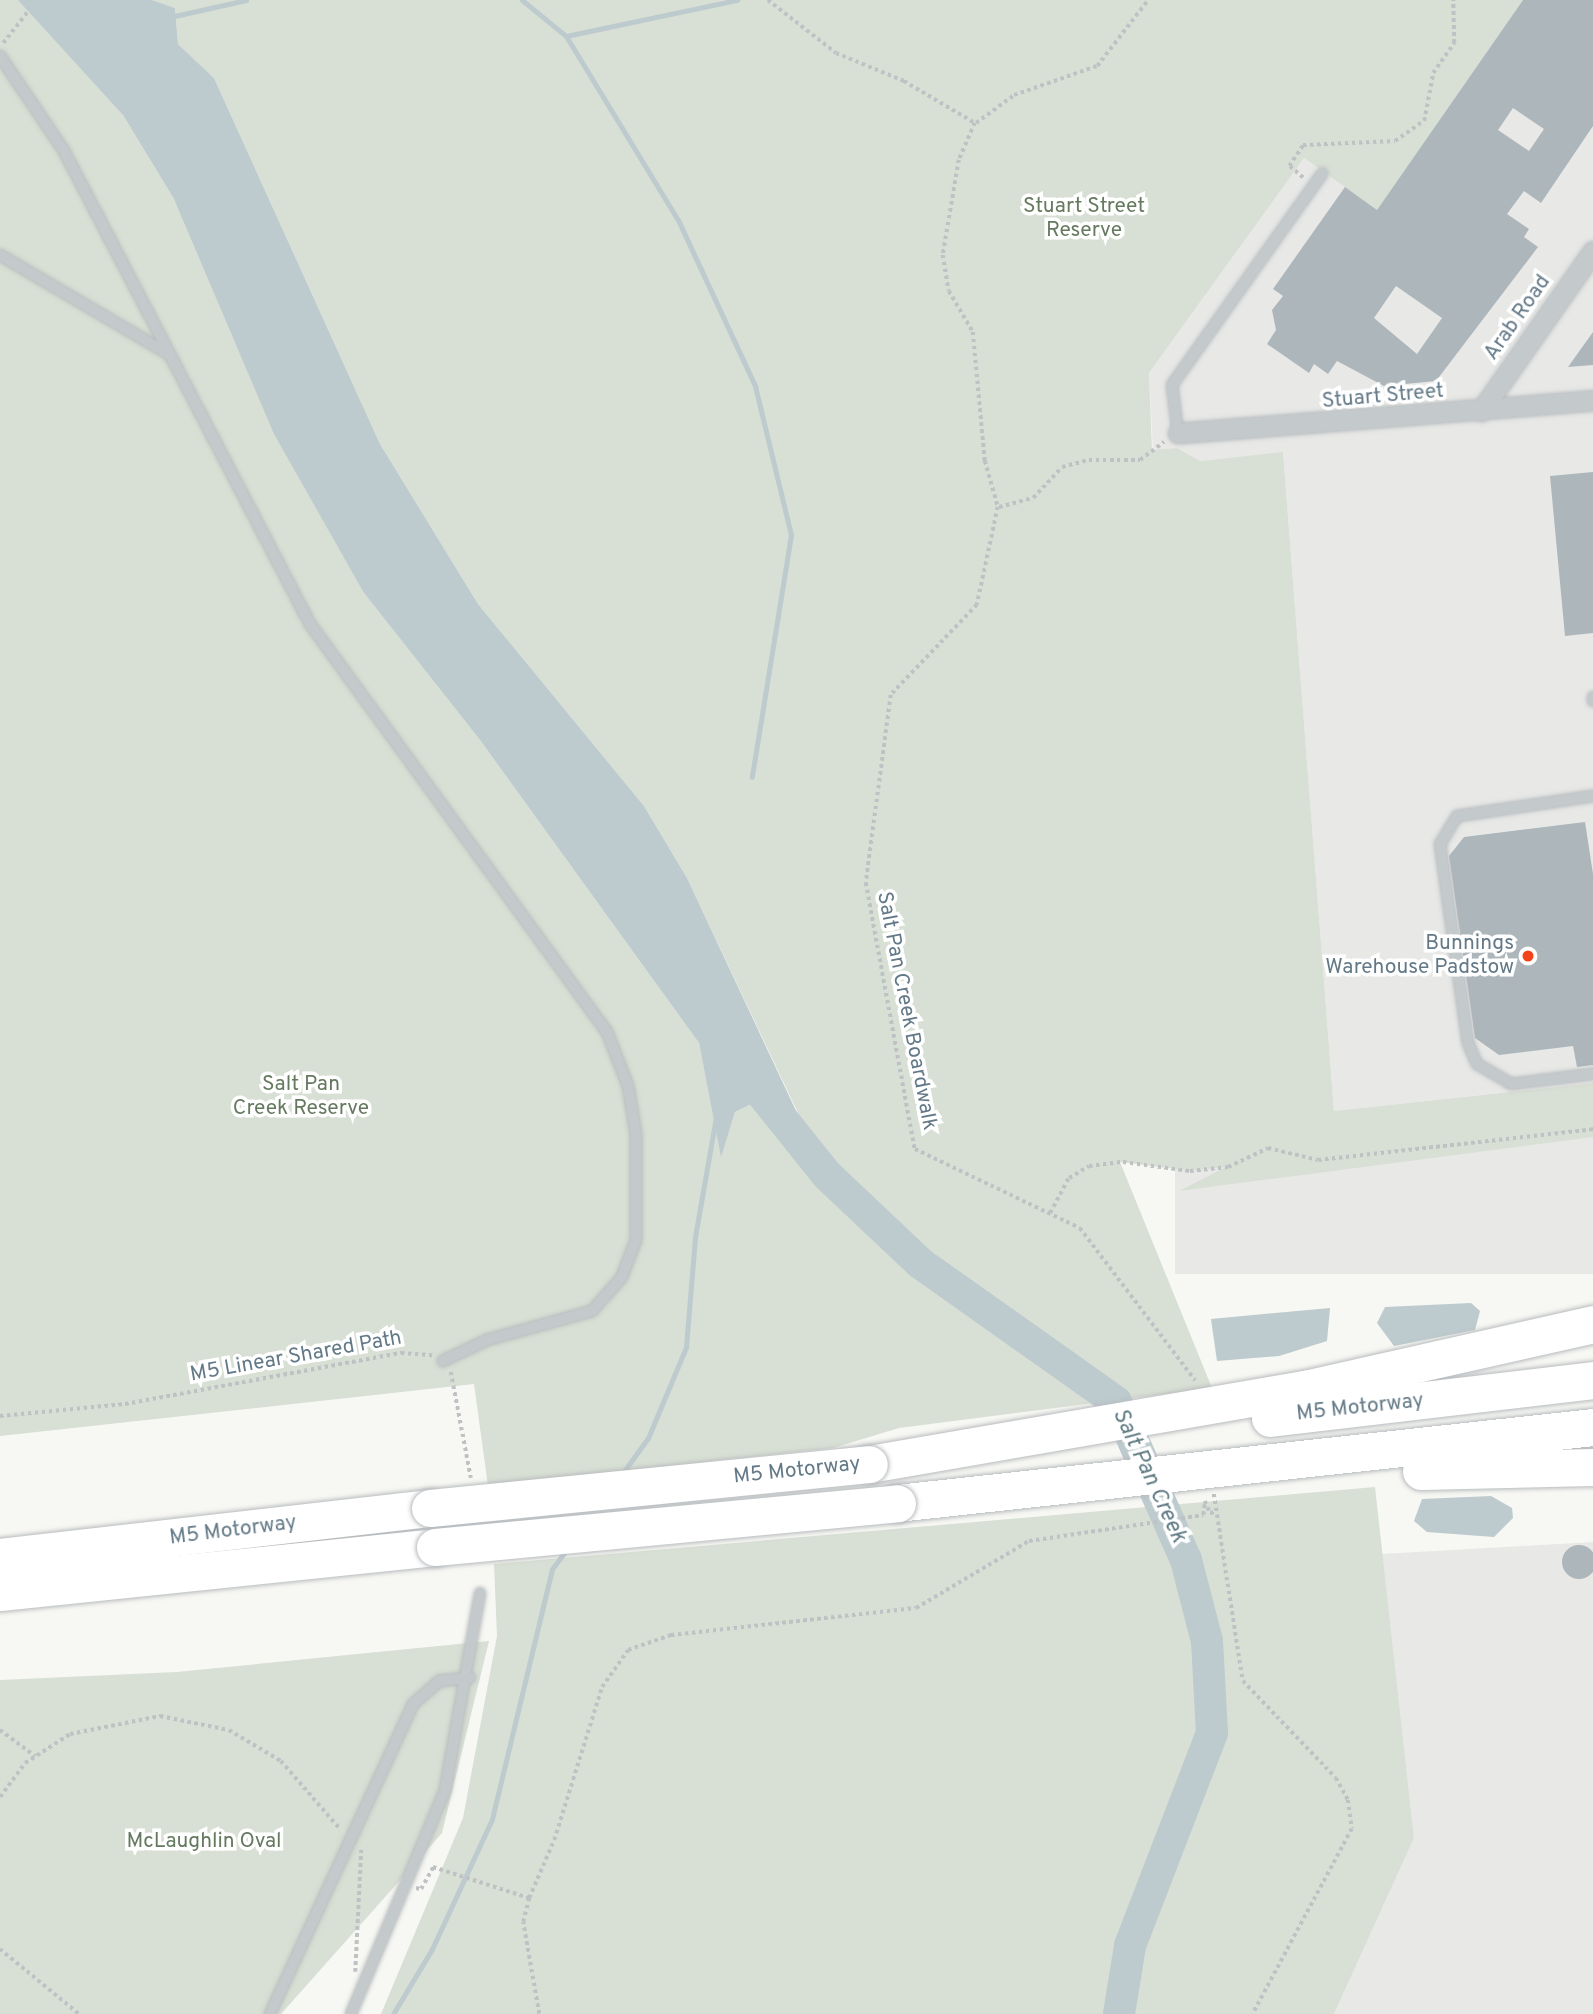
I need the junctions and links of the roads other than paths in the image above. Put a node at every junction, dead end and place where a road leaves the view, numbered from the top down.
1 (0, 56) edge
2 (1322, 174) dead end
3 (1593, 251) edge
4 (0, 255) edge
5 (170, 354) junction
6 (1593, 400) edge
7 (1481, 411) junction
8 (1178, 433) joint
9 (1593, 796) edge
10 (1593, 1074) edge
11 (1593, 1324) edge
12 (443, 1361) road end
13 (1593, 1380) edge
14 (1306, 1402) junction
15 (1593, 1427) edge
16 (1593, 1467) edge
17 (1314, 1468) junction
18 (0, 1557) edge
19 (0, 1592) edge
20 (480, 1592) dead end
21 (470, 1678) junction
22 (270, 2014) edge
23 (351, 2014) edge

1 - 5 lane
2 - 8 lane
3 - 7 street, Arab Road
4 - 5 lane
5 - 12 lane
6 - 7 street, Stuart Street
7 - 8 street, Stuart Street
9 - 10 lane
11 - 14 highway
13 - 14 highway, M5 Motorway
14 - 18 highway, M5 Motorway, bridge
15 - 17 highway, M5 Motorway
16 - 17 highway
17 - 19 highway, M5 Motorway, bridge
20 - 21 lane
21 - 22 lane
21 - 23 lane

